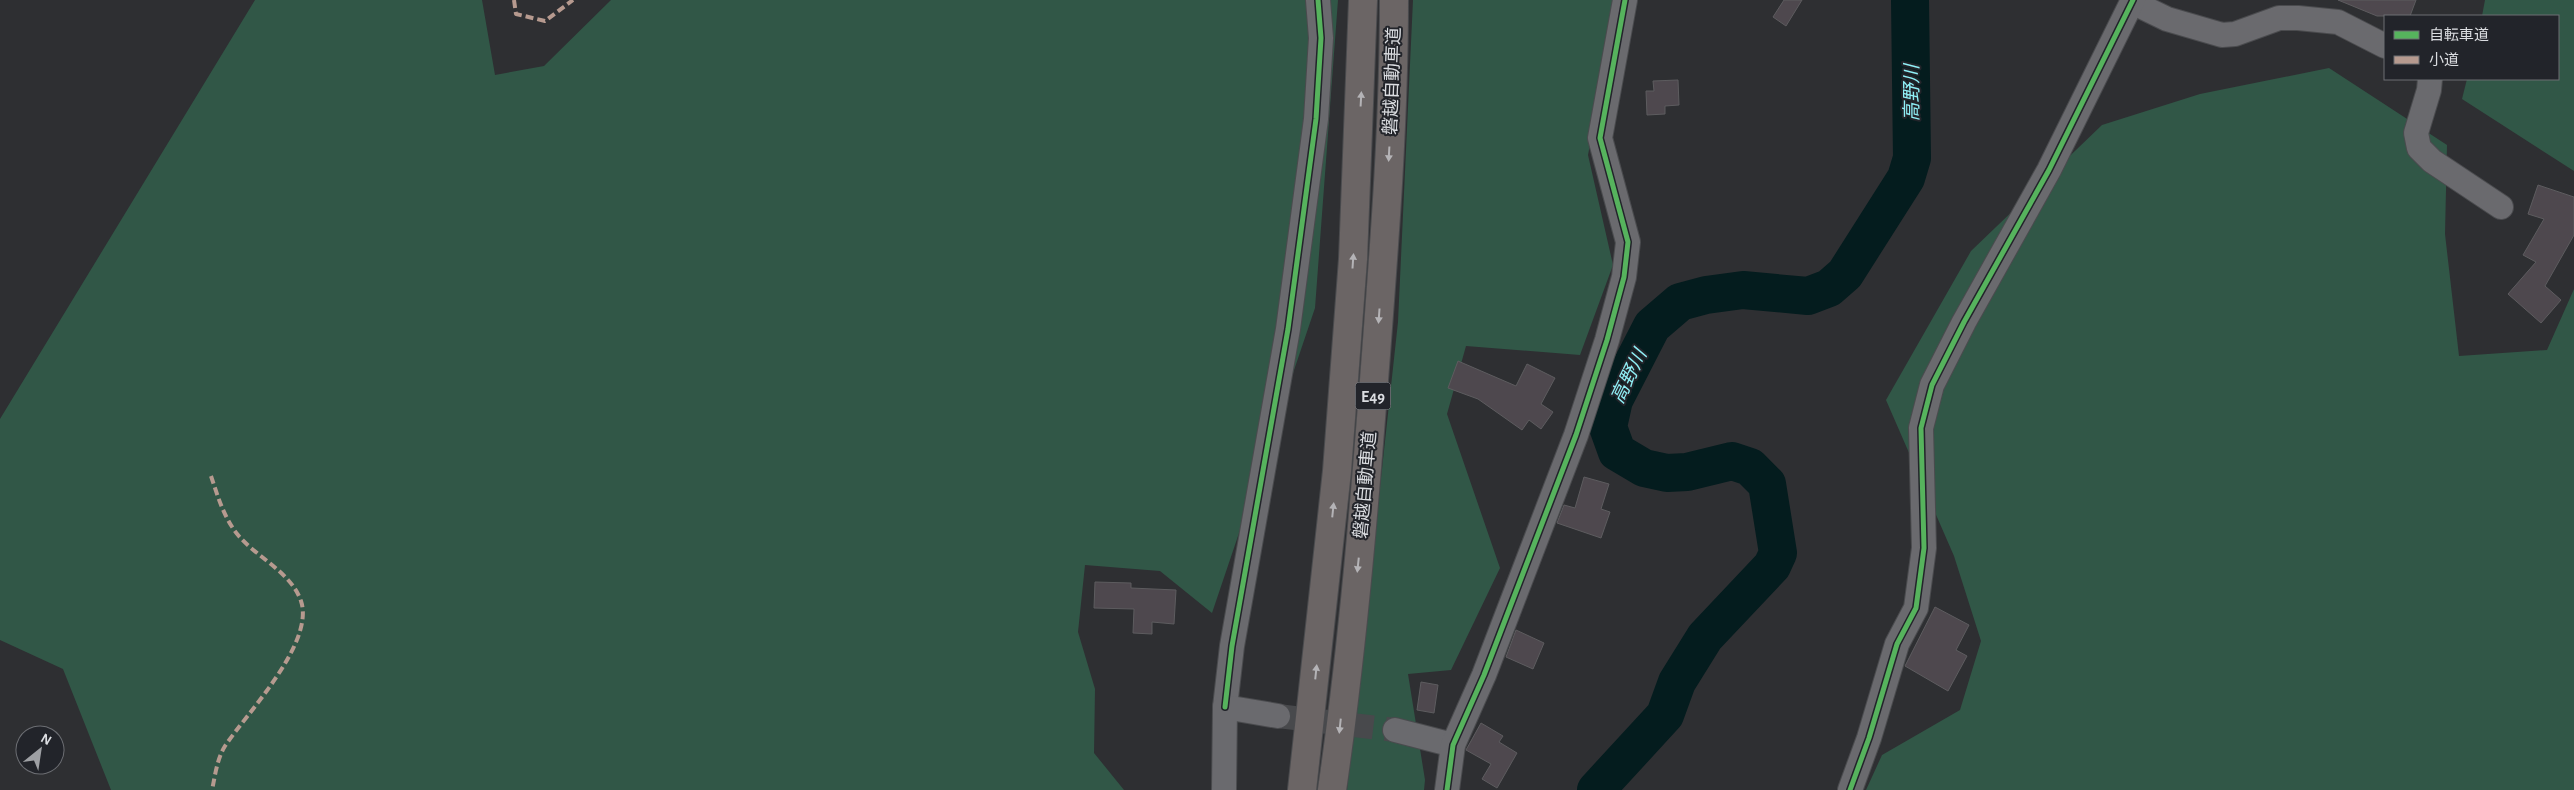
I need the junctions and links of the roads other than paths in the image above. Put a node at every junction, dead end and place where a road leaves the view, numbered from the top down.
1 (1318, 0) edge
2 (1364, 0) edge
3 (1394, 0) edge
4 (1626, 1) edge
5 (2132, 1) edge
6 (2384, 45) edge
7 (2430, 80) edge
8 (2501, 207) dead end
9 (1225, 707) junction
10 (1278, 716) tunnel mouth
11 (1395, 730) tunnel mouth
12 (1453, 745) junction
13 (1224, 790) edge
14 (1302, 790) edge
15 (1332, 790) edge
16 (1447, 790) edge
17 (1850, 790) edge

1 - 9 street
14 -> 2 highway, 磐越自動車道 / E49
3 -> 15 highway, 磐越自動車道 / E49
4 - 12 street
5 - 6 street
5 - 17 street
7 - 8 street
9 - 10 street
9 - 13 street
11 - 12 street
12 - 16 street

